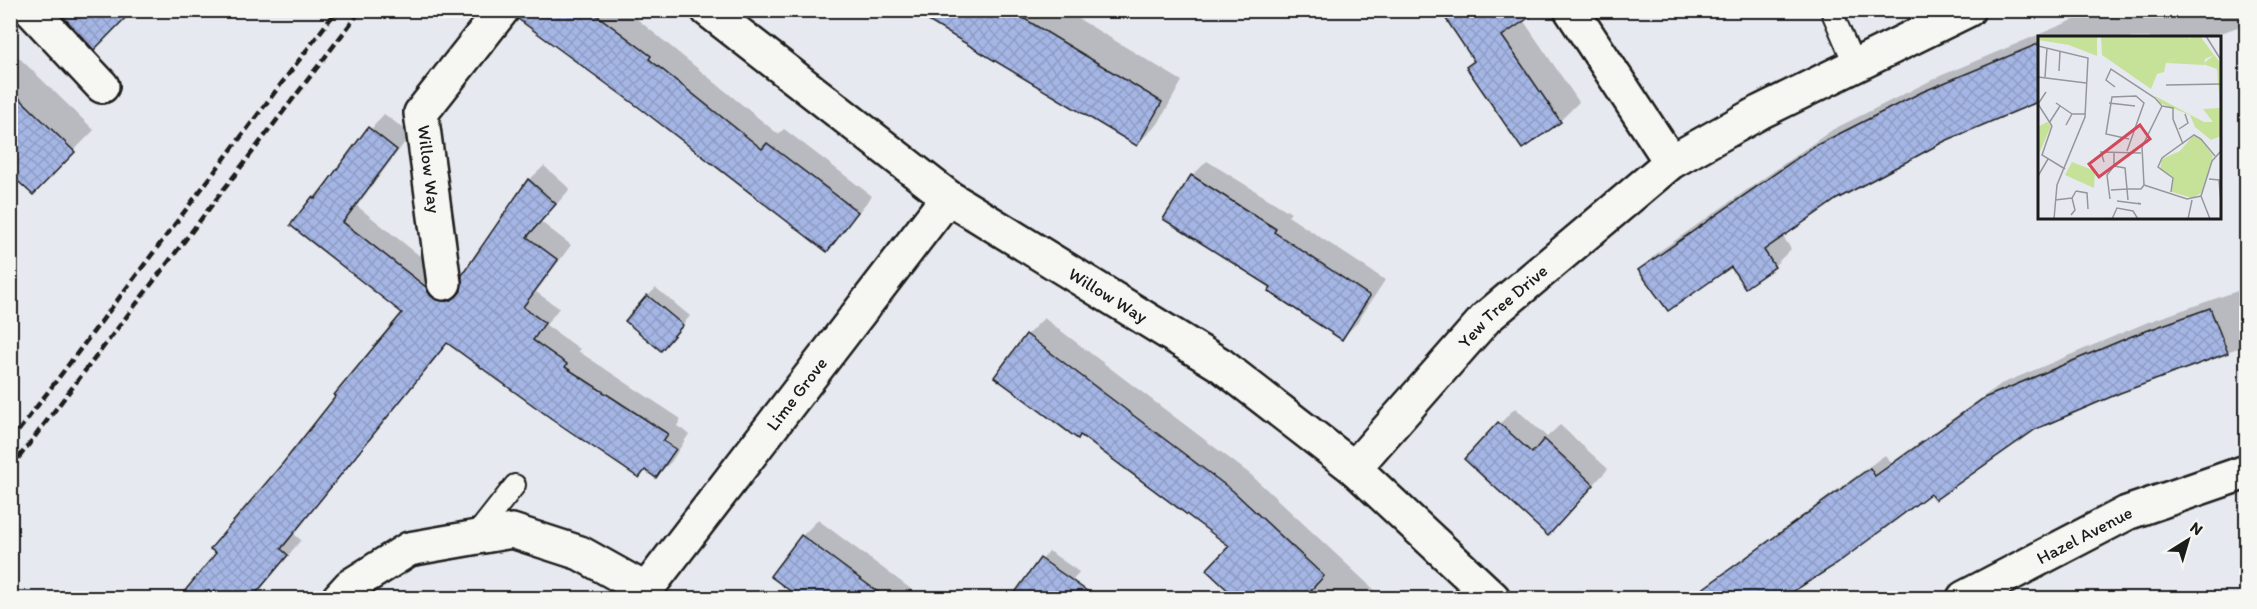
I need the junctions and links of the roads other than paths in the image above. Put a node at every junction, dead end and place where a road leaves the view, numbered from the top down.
1 (31, 10) edge
2 (502, 10) edge
3 (708, 10) edge
4 (1571, 10) edge
5 (1832, 10) edge
6 (1968, 10) edge
7 (1855, 66) junction
8 (102, 86) dead end
9 (1671, 162) junction
10 (948, 197) junction
11 (444, 284) dead end
12 (1354, 468) junction
13 (2247, 472) edge
14 (514, 485) dead end
15 (474, 537) junction
16 (650, 595) edge
17 (339, 598) edge
18 (1493, 598) edge
19 (1964, 598) edge

1 - 8 street
2 - 11 street, Willow Way
3 - 10 street, Willow Way
4 - 9 street
5 - 7 lane
6 - 7 street, Yew Tree Drive
7 - 9 street, Yew Tree Drive
9 - 12 street, Yew Tree Drive
10 - 12 street, Willow Way
10 - 16 street, Lime Grove
12 - 18 street, Willow Way
13 - 19 street, Hazel Avenue
14 - 15 lane
15 - 16 street, Lime Grove
15 - 17 street, Lime Grove

